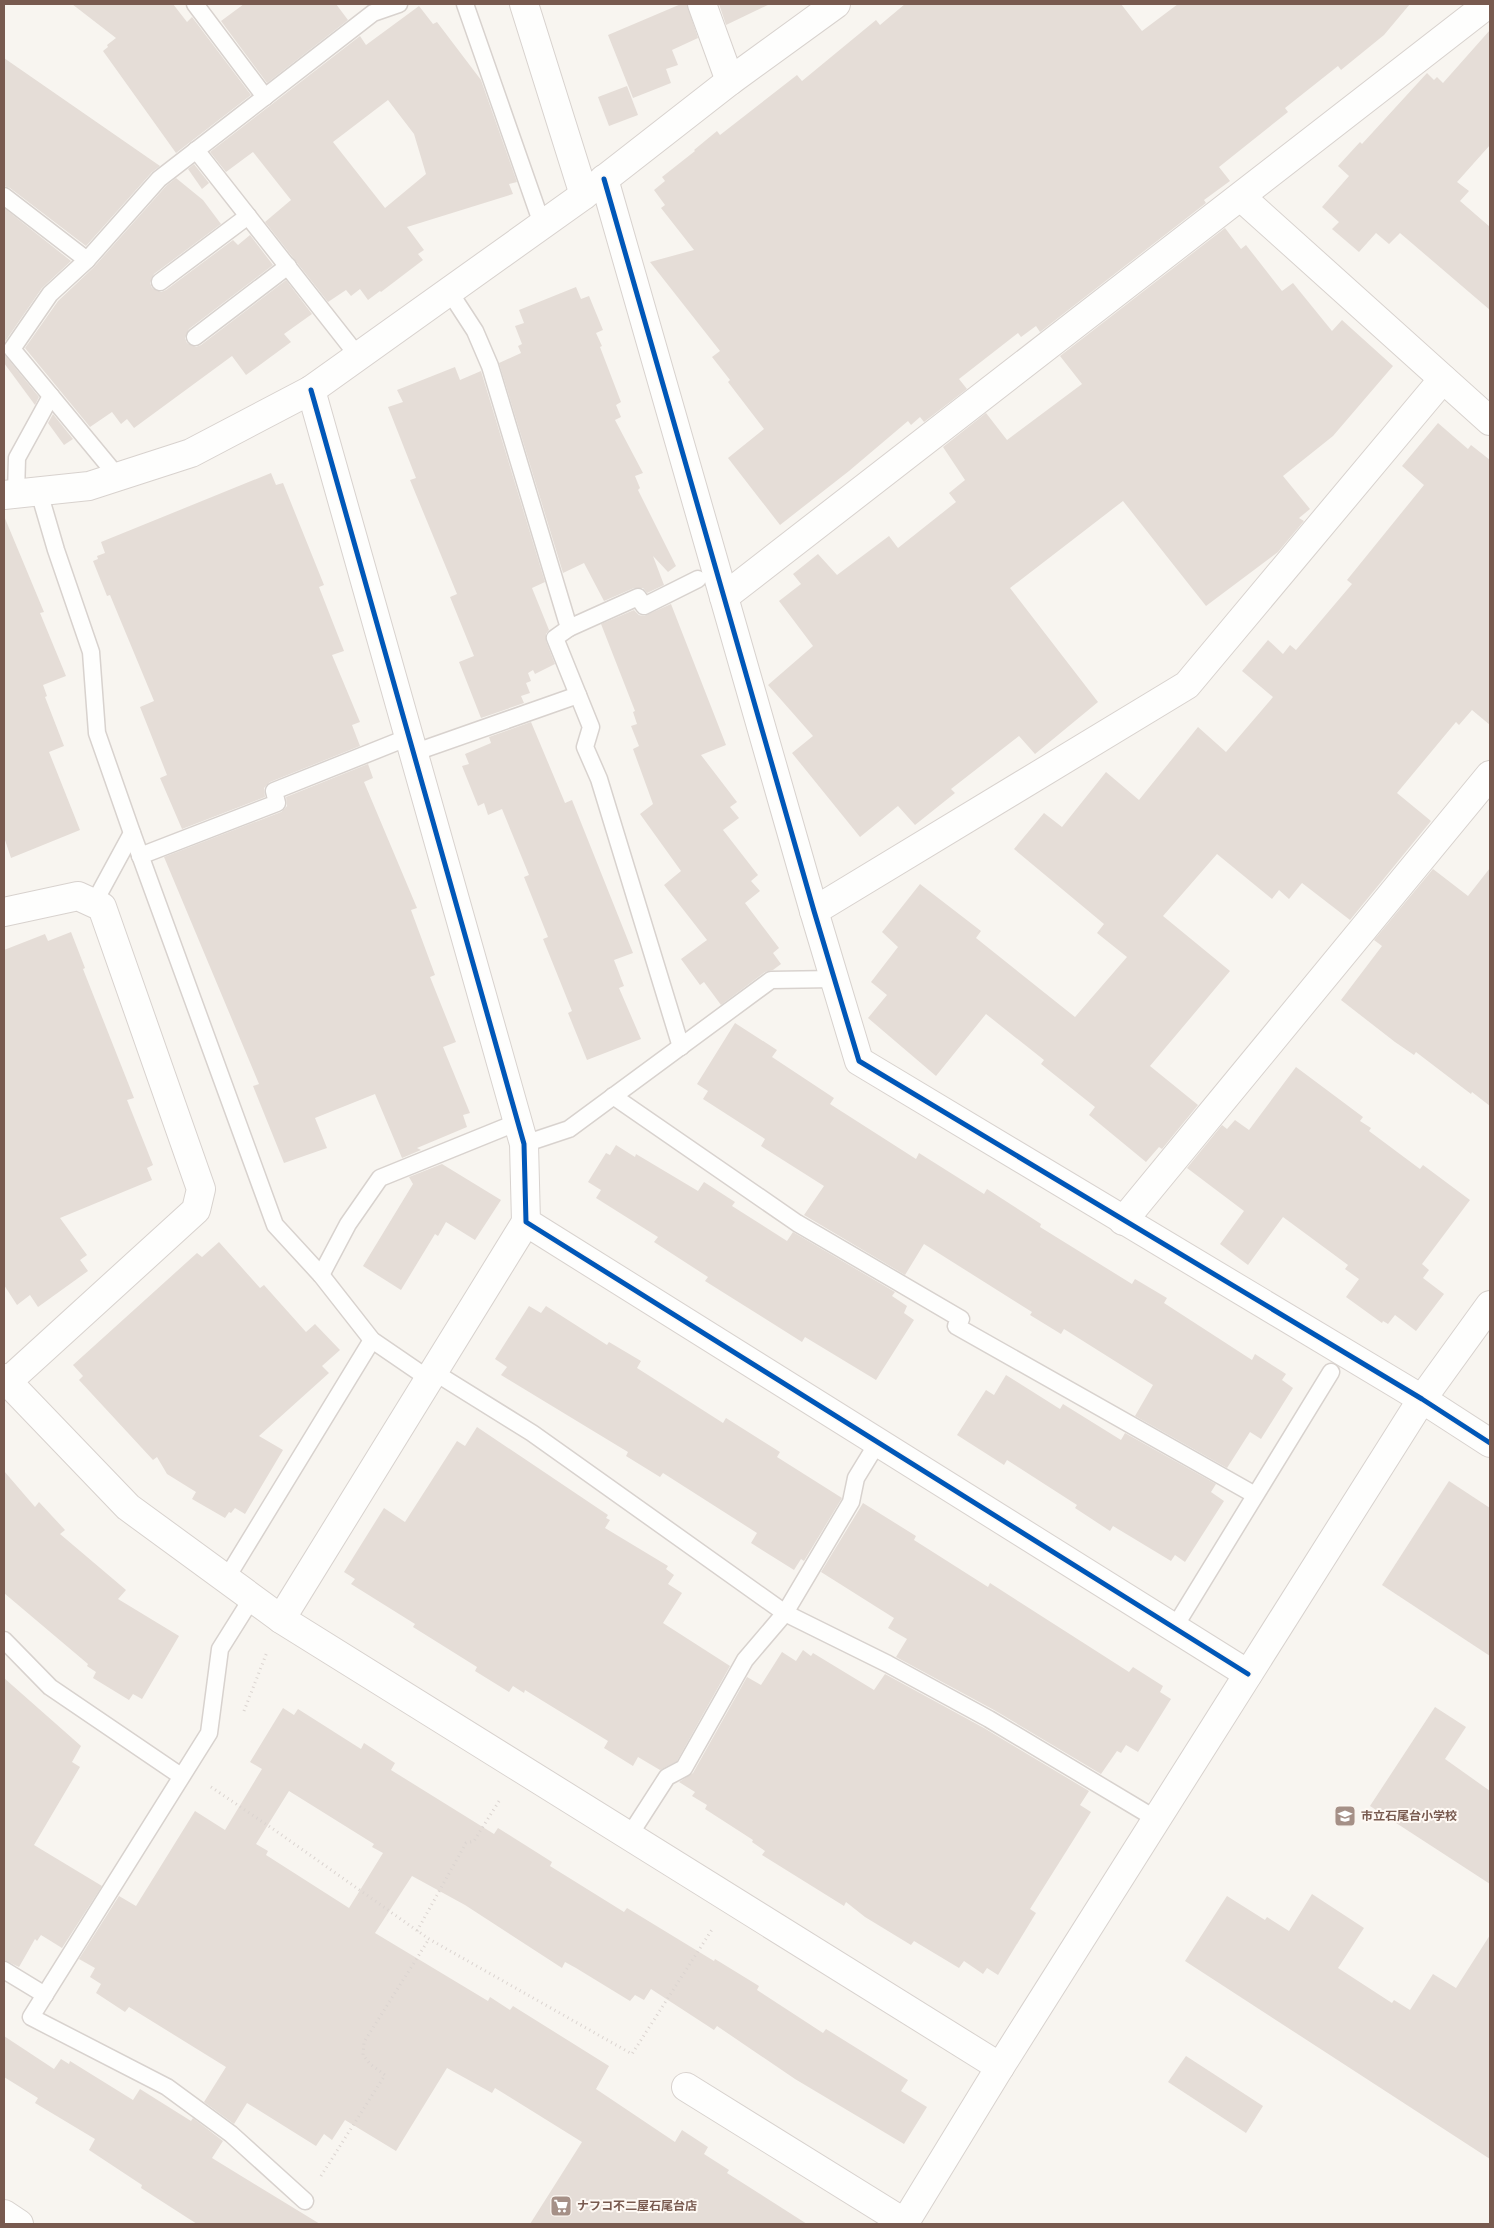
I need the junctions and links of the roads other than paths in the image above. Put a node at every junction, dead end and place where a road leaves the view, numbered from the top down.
1 (195, 4) edge
2 (399, 4) edge
3 (465, 4) edge
4 (524, 4) edge
5 (702, 4) edge
6 (836, 4) edge
7 (1488, 4) edge
8 (730, 81) junction
9 (265, 97) junction
10 (196, 150) junction
11 (594, 187) junction
12 (4, 196) edge
13 (1241, 197) junction
14 (248, 216) junction
15 (542, 224) junction
16 (87, 260) junction
17 (288, 266) junction
18 (160, 282) dead end
19 (449, 291) junction
20 (195, 337) dead end
21 (8, 348) edge
22 (358, 356) junction
23 (1443, 379) junction
24 (311, 390) junction
25 (51, 396) junction
26 (1490, 421) edge
27 (118, 477) junction
28 (19, 494) edge
29 (698, 579) dead end
30 (724, 597) junction
31 (569, 628) junction
32 (578, 695) junction
33 (411, 745) junction
34 (1490, 776) edge
35 (132, 833) junction
36 (140, 856) junction
37 (94, 903) junction
38 (4, 912) edge
39 (814, 912) junction
40 (834, 979) junction
41 (681, 1047) junction
42 (613, 1096) junction
43 (521, 1133) junction
44 (1123, 1221) junction
45 (526, 1222) junction
46 (321, 1275) junction
47 (1490, 1305) edge
48 (372, 1340) junction
49 (1331, 1372) dead end
50 (431, 1375) junction
51 (5, 1382) edge
52 (1422, 1399) junction
53 (878, 1442) junction
54 (1490, 1443) edge
55 (1255, 1496) junction
56 (226, 1579) junction
57 (252, 1598) junction
58 (785, 1613) junction
59 (283, 1620) junction
60 (1174, 1628) junction
61 (4, 1640) edge
62 (1248, 1674) junction
63 (182, 1776) junction
64 (1156, 1819) junction
65 (629, 1836) junction
66 (4, 1970) edge
67 (45, 1996) junction
68 (1000, 2068) junction
69 (686, 2087) dead end
70 (305, 2201) road end
71 (4, 2214) edge
72 (19, 2224) edge
73 (905, 2224) edge

1 - 9 lane
2 - 9 lane
3 - 15 lane
4 - 11 street
5 - 8 street
6 - 8 street
7 - 13 street
8 - 11 street
9 - 10 lane
10 - 14 lane
10 - 16 lane
11 - 15 street
11 - 30 street
12 - 16 lane
13 - 23 street
13 - 30 street
14 - 17 lane
14 - 18 lane
15 - 19 street
16 - 21 lane
17 - 20 lane
17 - 22 lane
19 - 22 street
19 - 31 lane
21 - 25 lane
22 - 24 street
23 - 26 street
23 - 39 street
24 - 27 street
24 - 33 street
25 - 27 lane
25 - 28 lane
27 - 28 street
28 - 35 lane
29 - 31 lane
30 - 39 street
31 - 32 lane
32 - 33 lane
32 - 41 lane
33 - 36 lane
33 - 43 street
34 - 44 street
35 - 36 lane
35 - 37 lane
36 - 46 lane
37 - 38 street
37 - 51 street
39 - 40 street
40 - 41 lane
40 - 44 street
41 - 42 lane
42 - 43 lane
42 - 55 lane
43 - 45 street
43 - 46 lane
44 - 52 street
45 - 50 street
45 - 53 street
46 - 48 lane
47 - 52 street
48 - 50 lane
48 - 56 lane
49 - 55 lane
50 - 58 lane
50 - 59 street
51 - 56 street
52 - 54 street
52 - 62 street
53 - 58 lane
53 - 60 street
55 - 60 lane
56 - 57 street
57 - 59 street
57 - 63 lane
58 - 64 lane
58 - 65 lane
59 - 65 street
60 - 62 street
61 - 63 lane
62 - 64 street
63 - 67 lane
64 - 68 street
65 - 68 street
66 - 67 lane
67 - 70 lane
68 - 73 street
69 - 73 street
71 - 72 street

